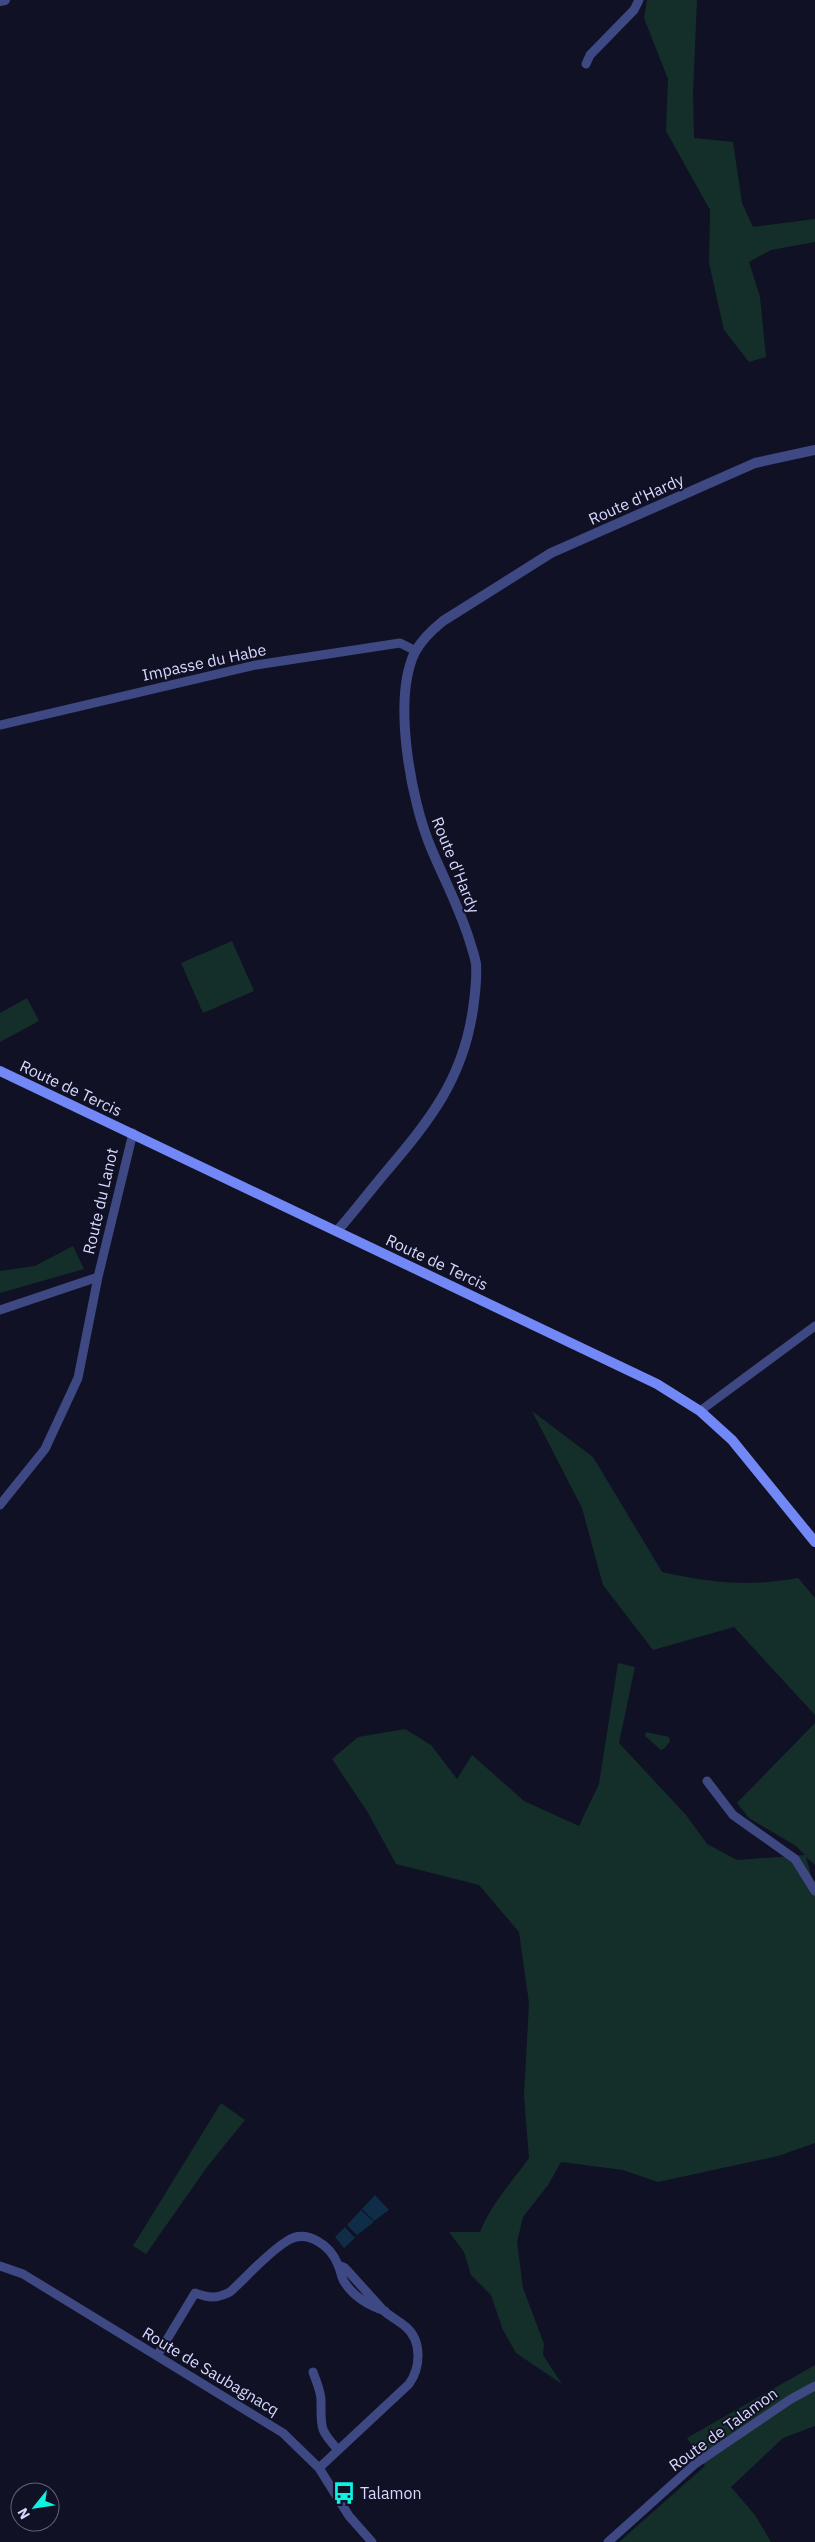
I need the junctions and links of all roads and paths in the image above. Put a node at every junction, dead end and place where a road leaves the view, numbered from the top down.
1 (5, 0) edge
2 (639, 0) edge
3 (0, 1) edge
4 (586, 64) dead end
5 (815, 450) edge
6 (416, 651) junction
7 (0, 725) edge
8 (0, 1071) edge
9 (133, 1133) junction
10 (337, 1231) junction
11 (98, 1277) junction
12 (0, 1310) edge
13 (815, 1326) edge
14 (700, 1411) junction
15 (0, 1505) edge
16 (815, 1542) edge
17 (706, 1780) dead end
18 (815, 1891) edge
19 (338, 2265) junction
20 (0, 2266) edge
21 (364, 2288) junction
22 (356, 2295) junction
23 (385, 2311) junction
24 (157, 2356) junction
25 (314, 2372) dead end
26 (815, 2386) edge
27 (338, 2450) junction
28 (319, 2468) junction
29 (372, 2542) edge
30 (608, 2542) edge

1 - 3 street
2 - 4 street
5 - 6 street, Route d'Hardy
6 - 7 street, Impasse du Habe
6 - 10 street, Route d'Hardy
8 - 9 main road, Route de Tercis
9 - 10 main road, Route de Tercis
9 - 11 street, Route du Lanot
10 - 14 main road, Route de Tercis
11 - 12 street, Route du Lanot
11 - 15 street, Route du Lanot
13 - 14 street
14 - 16 main road, Route de Tercis
17 - 18 street
19 - 21 street
19 - 22 street
19 - 24 street
20 - 24 street, Route de Saubagnacq
21 - 22 street
21 - 23 street
22 - 23 street
23 - 27 street
24 - 28 street, Route de Saubagnacq
25 - 27 street
26 - 30 street, Route de Talamon
27 - 28 street
28 - 29 street, Route de Saubagnacq

